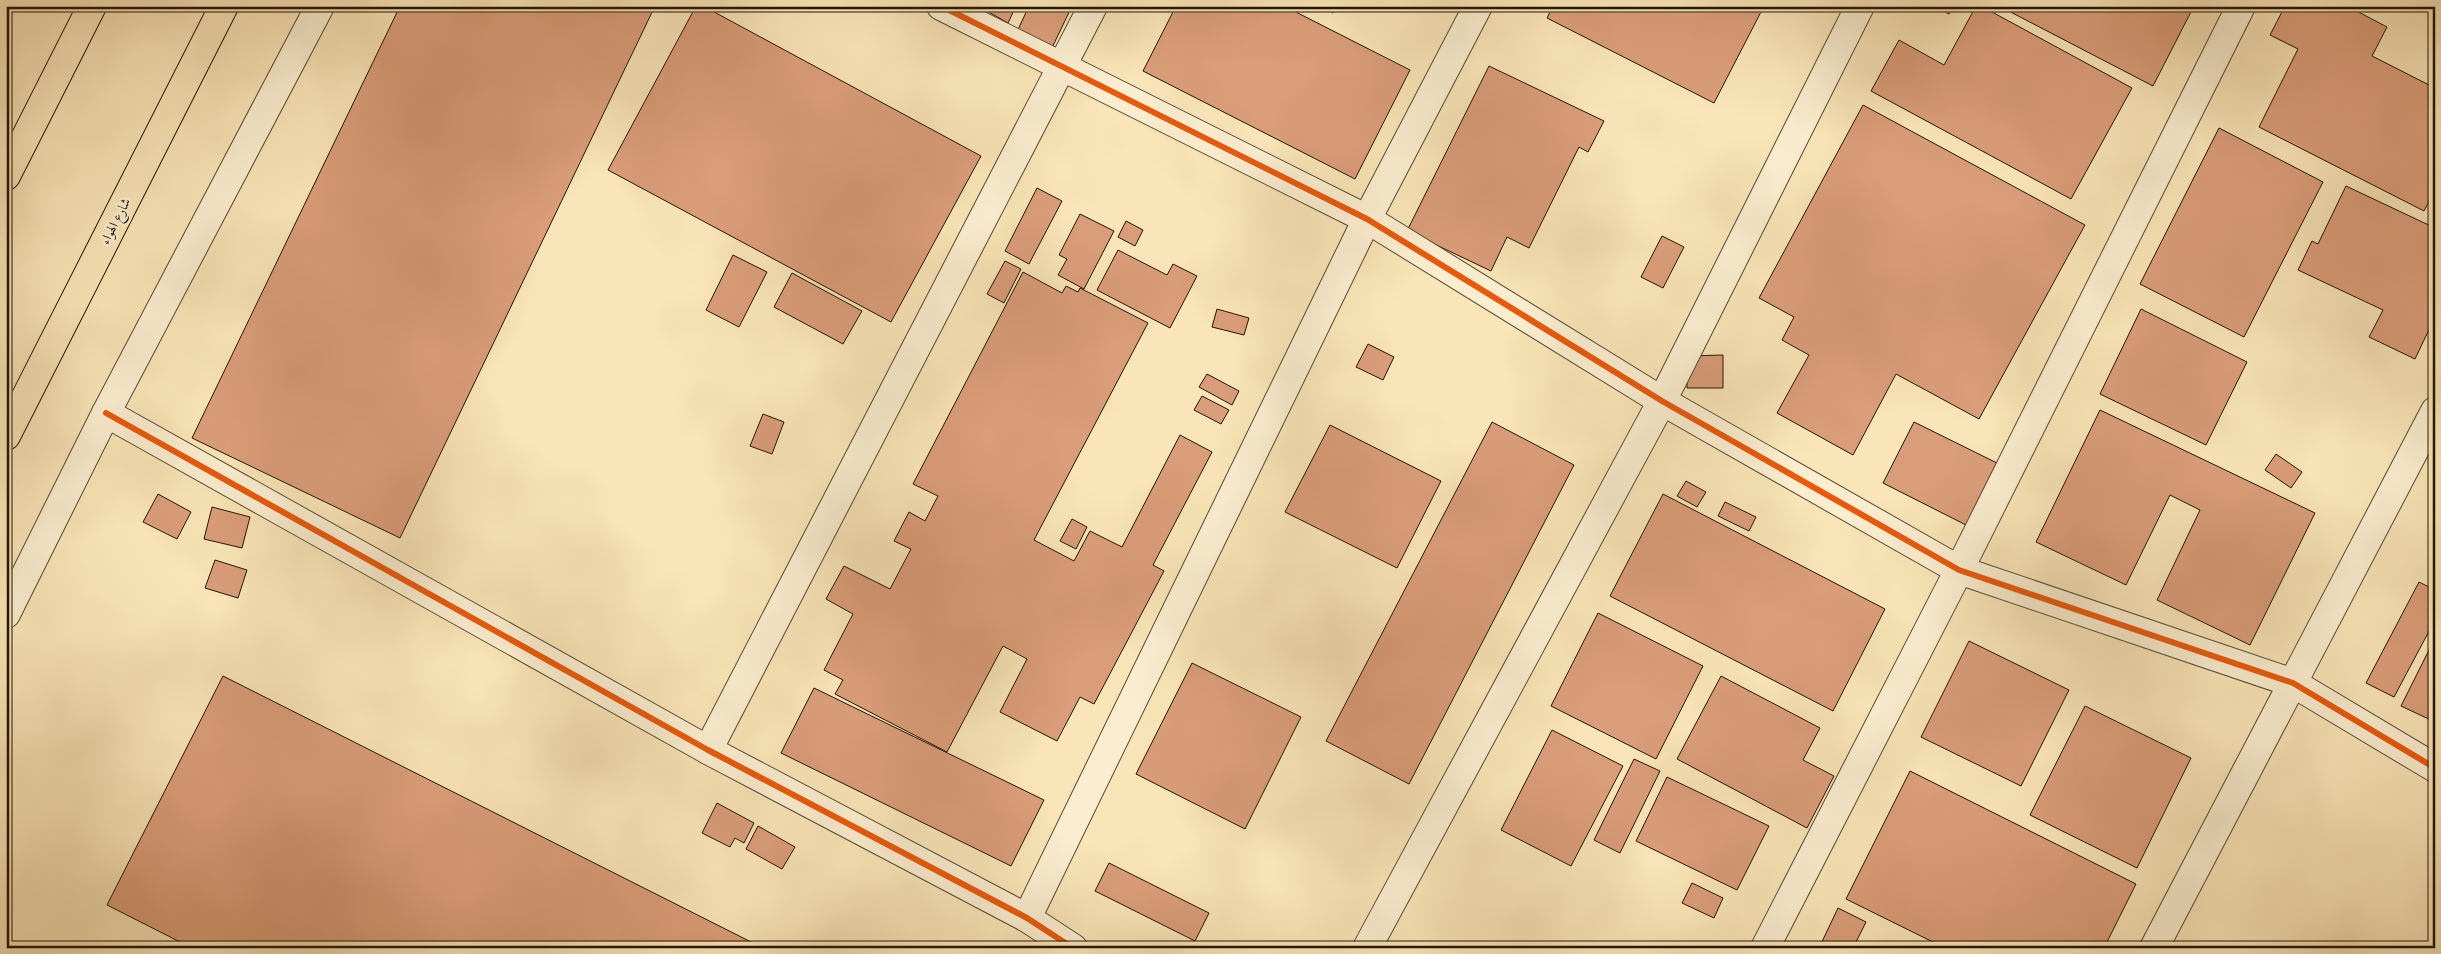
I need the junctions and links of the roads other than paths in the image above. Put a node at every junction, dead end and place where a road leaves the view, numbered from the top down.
1 (92, 6) edge
2 (224, 6) edge
3 (320, 6) edge
4 (941, 6) edge
5 (1093, 6) edge
6 (1478, 6) edge
7 (1860, 6) edge
8 (2240, 6) edge
9 (1062, 67) junction
10 (6, 176) edge
11 (1367, 219) junction
12 (1662, 401) junction
13 (2435, 411) edge
14 (106, 413) junction
15 (6, 436) edge
16 (1959, 570) junction
17 (6, 614) edge
18 (2293, 683) junction
19 (708, 750) junction
20 (2435, 768) edge
21 (1027, 918) junction
22 (1072, 948) edge
23 (1367, 948) edge
24 (1765, 948) edge
25 (2154, 948) edge

1 - 10 highway
2 - 15 highway, شارع الهواء
3 - 14 street
4 - 9 street
5 - 9 street
6 - 11 street
7 - 12 street
8 - 16 street
9 - 11 street
9 - 19 street
11 - 12 street
11 - 21 street
12 - 16 street
12 - 23 street
13 - 18 street
14 - 17 street
14 - 19 street
16 - 18 street
16 - 24 street
18 - 20 street
18 - 25 street
19 - 21 street
21 - 22 street

